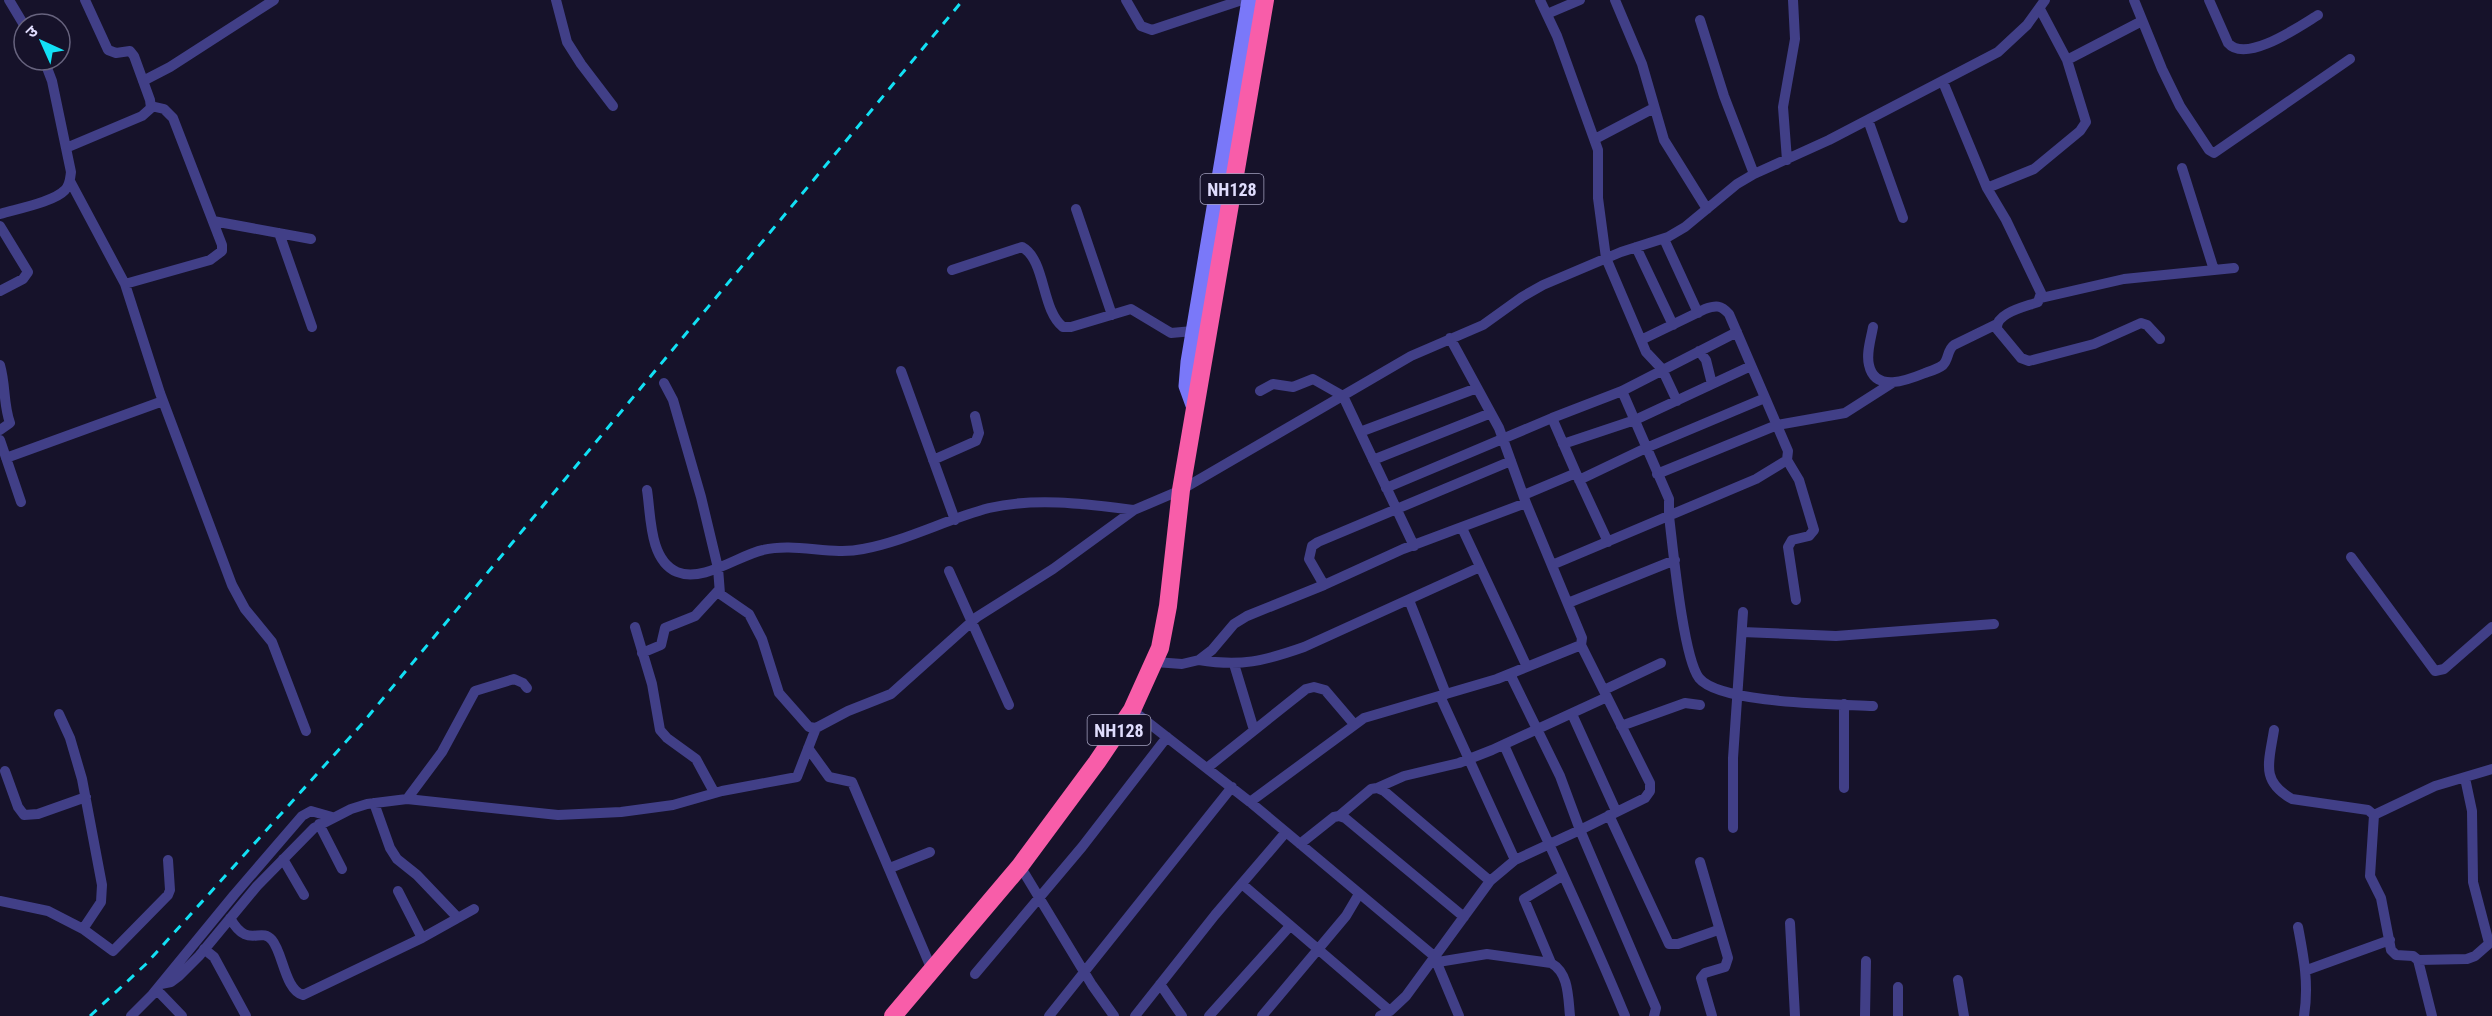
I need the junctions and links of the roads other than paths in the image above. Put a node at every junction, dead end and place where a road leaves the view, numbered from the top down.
1 (85, 0) edge
2 (274, 0) edge
3 (556, 0) edge
4 (1126, 0) edge
5 (1242, 0) edge
6 (1249, 0) edge
7 (1265, 0) edge
8 (1540, 0) edge
9 (1580, 0) edge
10 (1615, 0) edge
11 (1793, 0) edge
12 (2133, 0) edge
13 (2209, 0) edge
14 (2043, 4) edge
15 (1547, 14) junction
16 (2318, 15) dead end
17 (1700, 20) dead end
18 (2142, 21) junction
19 (2350, 59) dead end
20 (2067, 60) junction
21 (49, 72) edge
22 (143, 81) junction
23 (1942, 82) junction
24 (151, 105) junction
25 (613, 106) dead end
26 (1654, 108) junction
27 (1868, 120) junction
28 (1594, 139) junction
29 (66, 148) junction
30 (1787, 160) junction
31 (2182, 168) dead end
32 (1754, 174) junction
33 (70, 181) junction
34 (1987, 188) junction
35 (1076, 209) dead end
36 (1707, 209) junction
37 (0, 214) edge
38 (1903, 218) dead end
39 (213, 221) junction
40 (0, 226) edge
41 (279, 233) junction
42 (311, 239) dead end
43 (1664, 239) junction
44 (1635, 247) junction
45 (1606, 258) junction
46 (2234, 268) dead end
47 (952, 270) dead end
48 (2214, 270) junction
49 (125, 284) junction
50 (0, 291) edge
51 (2041, 297) junction
52 (1698, 313) junction
53 (1112, 315) junction
54 (1997, 324) junction
55 (1673, 325) junction
56 (312, 327) dead end
57 (1873, 327) dead end
58 (1193, 331) junction
59 (1737, 332) junction
60 (1450, 339) junction
61 (2160, 339) dead end
62 (1641, 340) junction
63 (1699, 351) junction
64 (0, 365) edge
65 (1751, 366) junction
66 (1662, 369) junction
67 (901, 371) dead end
68 (664, 383) dead end
69 (1892, 383) junction
70 (1713, 384) junction
71 (1477, 388) junction
72 (1260, 391) dead end
73 (1622, 391) junction
74 (1343, 396) junction
75 (1765, 398) junction
76 (163, 400) junction
77 (1677, 400) junction
78 (1194, 408) junction
79 (1491, 413) junction
80 (975, 416) dead end
81 (1552, 418) junction
82 (1635, 420) junction
83 (1777, 425) junction
84 (0, 430) edge
85 (1360, 432) junction
86 (1503, 438) junction
87 (0, 440) edge
88 (1563, 444) junction
89 (1646, 448) junction
90 (6, 458) junction
91 (933, 460) junction
92 (1373, 460) junction
93 (1787, 460) junction
94 (1511, 461) junction
95 (1658, 474) junction
96 (1577, 476) junction
97 (1386, 488) junction
98 (647, 490) dead end
99 (1180, 490) junction
100 (1525, 499) junction
101 (21, 502) dead end
102 (1134, 510) junction
103 (1396, 510) junction
104 (1669, 516) junction
105 (955, 520) junction
106 (1462, 528) junction
107 (1608, 542) junction
108 (1414, 546) junction
109 (2351, 557) dead end
110 (1675, 560) junction
111 (1552, 565) junction
112 (1480, 567) junction
113 (718, 568) junction
114 (949, 571) dead end
115 (1324, 585) junction
116 (718, 591) junction
117 (1409, 600) junction
118 (1796, 600) dead end
119 (1568, 603) junction
120 (1743, 612) dead end
121 (971, 623) junction
122 (1994, 624) dead end
123 (635, 627) dead end
124 (2492, 627) edge
125 (1742, 632) junction
126 (1581, 645) junction
127 (642, 652) junction
128 (1199, 660) junction
129 (1155, 662) junction
130 (1661, 663) dead end
131 (1234, 664) junction
132 (1527, 667) junction
133 (1510, 674) junction
134 (527, 688) dead end
135 (1606, 694) junction
136 (1443, 695) junction
137 (1736, 695) junction
138 (1844, 704) junction
139 (1009, 705) dead end
140 (1700, 705) dead end
141 (1873, 706) dead end
142 (1132, 710) junction
143 (59, 714) dead end
144 (1572, 714) junction
145 (1354, 724) junction
146 (1621, 726) junction
147 (816, 728) junction
148 (1254, 730) junction
149 (1537, 730) junction
150 (2274, 730) dead end
151 (306, 731) dead end
152 (1167, 737) junction
153 (1504, 745) junction
154 (808, 748) junction
155 (1469, 759) junction
156 (1207, 768) junction
157 (2492, 769) edge
158 (5, 771) dead end
159 (2465, 778) junction
160 (1232, 787) junction
161 (1377, 788) junction
162 (1844, 788) dead end
163 (714, 792) junction
164 (86, 796) junction
165 (407, 799) junction
166 (1250, 802) junction
167 (374, 803) junction
168 (1613, 813) junction
169 (2374, 815) junction
170 (1339, 816) junction
171 (332, 817) junction
172 (319, 824) junction
173 (1733, 828) dead end
174 (1580, 830) junction
175 (1286, 832) junction
176 (1300, 844) junction
177 (1548, 844) junction
178 (930, 852) dead end
179 (283, 858) junction
180 (168, 860) dead end
181 (1515, 860) junction
182 (1700, 862) dead end
183 (1020, 866) junction
184 (890, 868) junction
185 (342, 869) dead end
186 (1562, 876) junction
187 (1490, 881) junction
188 (1242, 884) junction
189 (398, 891) dead end
190 (1359, 894) junction
191 (304, 895) dead end
192 (1040, 900) junction
193 (0, 901) edge
194 (474, 909) dead end
195 (1464, 917) junction
196 (230, 918) junction
197 (458, 918) junction
198 (1790, 923) dead end
199 (1290, 926) junction
200 (2298, 927) dead end
201 (83, 929) junction
202 (1718, 930) junction
203 (422, 938) junction
204 (2390, 940) junction
205 (2490, 942) edge
206 (1318, 949) junction
207 (204, 950) junction
208 (1436, 959) junction
209 (2418, 960) junction
210 (1866, 961) dead end
211 (1551, 963) junction
212 (932, 970) junction
213 (2307, 970) junction
214 (1084, 973) junction
215 (975, 975) dead end
216 (1958, 980) dead end
217 (1160, 984) junction
218 (159, 987) junction
219 (1898, 987) dead end
220 (1390, 1011) junction
221 (1214, 1014) edge
222 (131, 1016) edge
223 (182, 1016) edge
224 (246, 1016) edge
225 (893, 1016) edge
226 (1049, 1016) edge
227 (1114, 1016) edge
228 (1134, 1016) edge
229 (1182, 1016) edge
230 (1262, 1016) edge
231 (1380, 1016) edge
232 (1459, 1016) edge
233 (1570, 1016) edge
234 (1625, 1016) edge
235 (1654, 1016) edge
236 (1712, 1016) edge
237 (1795, 1016) edge
238 (1864, 1016) edge
239 (1898, 1016) edge
240 (1964, 1016) edge
241 (2304, 1016) edge
242 (2432, 1016) edge

1 - 22 street
2 - 22 street
3 - 25 street
4 - 5 street
6 - 58 street
7 - 78 highway, NH128
8 - 15 street
9 - 15 street
10 - 26 street
11 - 30 street
12 - 18 street
13 - 16 street
14 - 20 street
14 - 23 street
15 - 28 street
17 - 32 street
18 - 19 street
18 - 20 street
20 - 34 street
21 - 29 street
22 - 24 street
23 - 27 street
23 - 34 street
24 - 29 street
24 - 39 street
26 - 28 street
26 - 36 street
27 - 30 street
27 - 38 street
28 - 45 street
29 - 33 street
30 - 32 street
31 - 48 street
32 - 36 street
33 - 37 street
33 - 49 street
34 - 51 street
35 - 53 street
36 - 43 street
39 - 41 street
39 - 49 street
40 - 50 street
41 - 42 street
41 - 56 street
43 - 44 street
43 - 52 street
44 - 45 street
44 - 55 street
45 - 60 street
45 - 62 street
46 - 48 street
47 - 53 street
48 - 51 street
49 - 76 street
51 - 54 street
52 - 55 street
52 - 59 street
53 - 58 street
54 - 61 street
54 - 69 street
55 - 62 street
57 - 69 street
58 - 78 street
59 - 63 street
59 - 65 street
60 - 71 street
60 - 74 street
62 - 66 street
63 - 66 street
63 - 70 street
64 - 84 street
65 - 70 street
65 - 75 street
66 - 73 street
66 - 77 street
67 - 91 street
68 - 113 street
69 - 83 street
70 - 77 street
71 - 79 street
71 - 85 street
72 - 74 street
73 - 81 street
73 - 82 street
74 - 85 street
74 - 99 street
75 - 83 street
75 - 89 street
76 - 90 street
76 - 151 street
77 - 82 street
78 - 99 highway, NH128
79 - 86 street
79 - 92 street
80 - 91 street
81 - 86 street
81 - 88 street
82 - 88 street
82 - 89 street
83 - 93 street
83 - 95 street
85 - 92 street
86 - 94 street
86 - 97 street
87 - 90 street
88 - 96 street
89 - 95 street
89 - 96 street
90 - 101 street
91 - 105 street
92 - 97 street
93 - 104 street
93 - 118 street
94 - 100 street
94 - 103 street
95 - 104 street
96 - 100 street
96 - 107 street
97 - 103 street
98 - 113 street
99 - 102 street
99 - 129 highway, NH128
100 - 106 street
100 - 111 street
102 - 105 street
102 - 121 street
103 - 108 street
103 - 115 street
104 - 107 street
104 - 110 street
105 - 113 street
106 - 108 street
106 - 112 street
107 - 111 street
108 - 115 street
109 - 124 street
110 - 119 street
110 - 137 street
111 - 119 street
112 - 117 street
112 - 132 street
113 - 116 street
114 - 121 street
115 - 128 street
116 - 127 street
116 - 147 street
117 - 131 street
117 - 136 street
119 - 126 street
120 - 125 street
121 - 139 street
121 - 147 street
122 - 125 street
123 - 127 street
125 - 137 street
126 - 132 street
126 - 135 street
127 - 163 street
128 - 129 street
128 - 131 street
129 - 142 highway, NH128
130 - 135 street
131 - 148 street
132 - 133 street
133 - 136 street
133 - 149 street
134 - 165 street
135 - 144 street
135 - 146 street
136 - 145 street
136 - 155 street
137 - 138 street
137 - 173 street
138 - 141 street
138 - 162 street
140 - 146 street
142 - 152 street
142 - 183 highway, NH128
143 - 164 street
144 - 149 street
144 - 168 street
145 - 148 street
145 - 166 street
146 - 168 street
147 - 154 street
148 - 156 street
149 - 153 street
149 - 174 street
150 - 169 street
152 - 156 street
152 - 192 street
153 - 155 street
153 - 177 street
154 - 163 street
154 - 184 street
155 - 161 street
155 - 181 street
156 - 160 street
157 - 159 street
158 - 164 street
159 - 169 street
159 - 205 street
160 - 166 street
160 - 214 street
161 - 170 street
161 - 187 street
163 - 165 street
164 - 201 street
165 - 167 street
166 - 175 street
167 - 171 street
167 - 197 street
168 - 174 street
168 - 202 street
169 - 204 street
170 - 176 street
170 - 195 street
171 - 172 street
171 - 218 street
172 - 179 street
172 - 185 street
174 - 177 street
174 - 235 street
175 - 176 street
175 - 188 street
176 - 190 street
177 - 181 street
177 - 186 street
178 - 184 street
179 - 191 street
179 - 196 street
180 - 201 street
181 - 187 street
182 - 202 street
183 - 192 street
183 - 212 highway, NH128
184 - 212 street
186 - 211 street
186 - 234 street
187 - 195 street
188 - 199 street
188 - 217 street
189 - 203 street
190 - 206 street
190 - 208 street
192 - 214 street
192 - 215 street
193 - 201 street
194 - 197 street
195 - 208 street
196 - 203 street
196 - 207 street
197 - 203 street
198 - 237 street
199 - 206 street
199 - 221 street
200 - 213 street
202 - 236 street
204 - 209 street
204 - 213 street
205 - 209 street
206 - 220 street
206 - 230 street
207 - 218 street
207 - 224 street
208 - 211 street
208 - 220 street
208 - 232 street
209 - 242 street
210 - 238 street
211 - 233 street
212 - 225 highway, NH128
213 - 241 street
214 - 226 street
214 - 227 street
216 - 240 street
217 - 228 street
217 - 229 street
218 - 222 street
218 - 223 street
219 - 239 street
220 - 231 street

